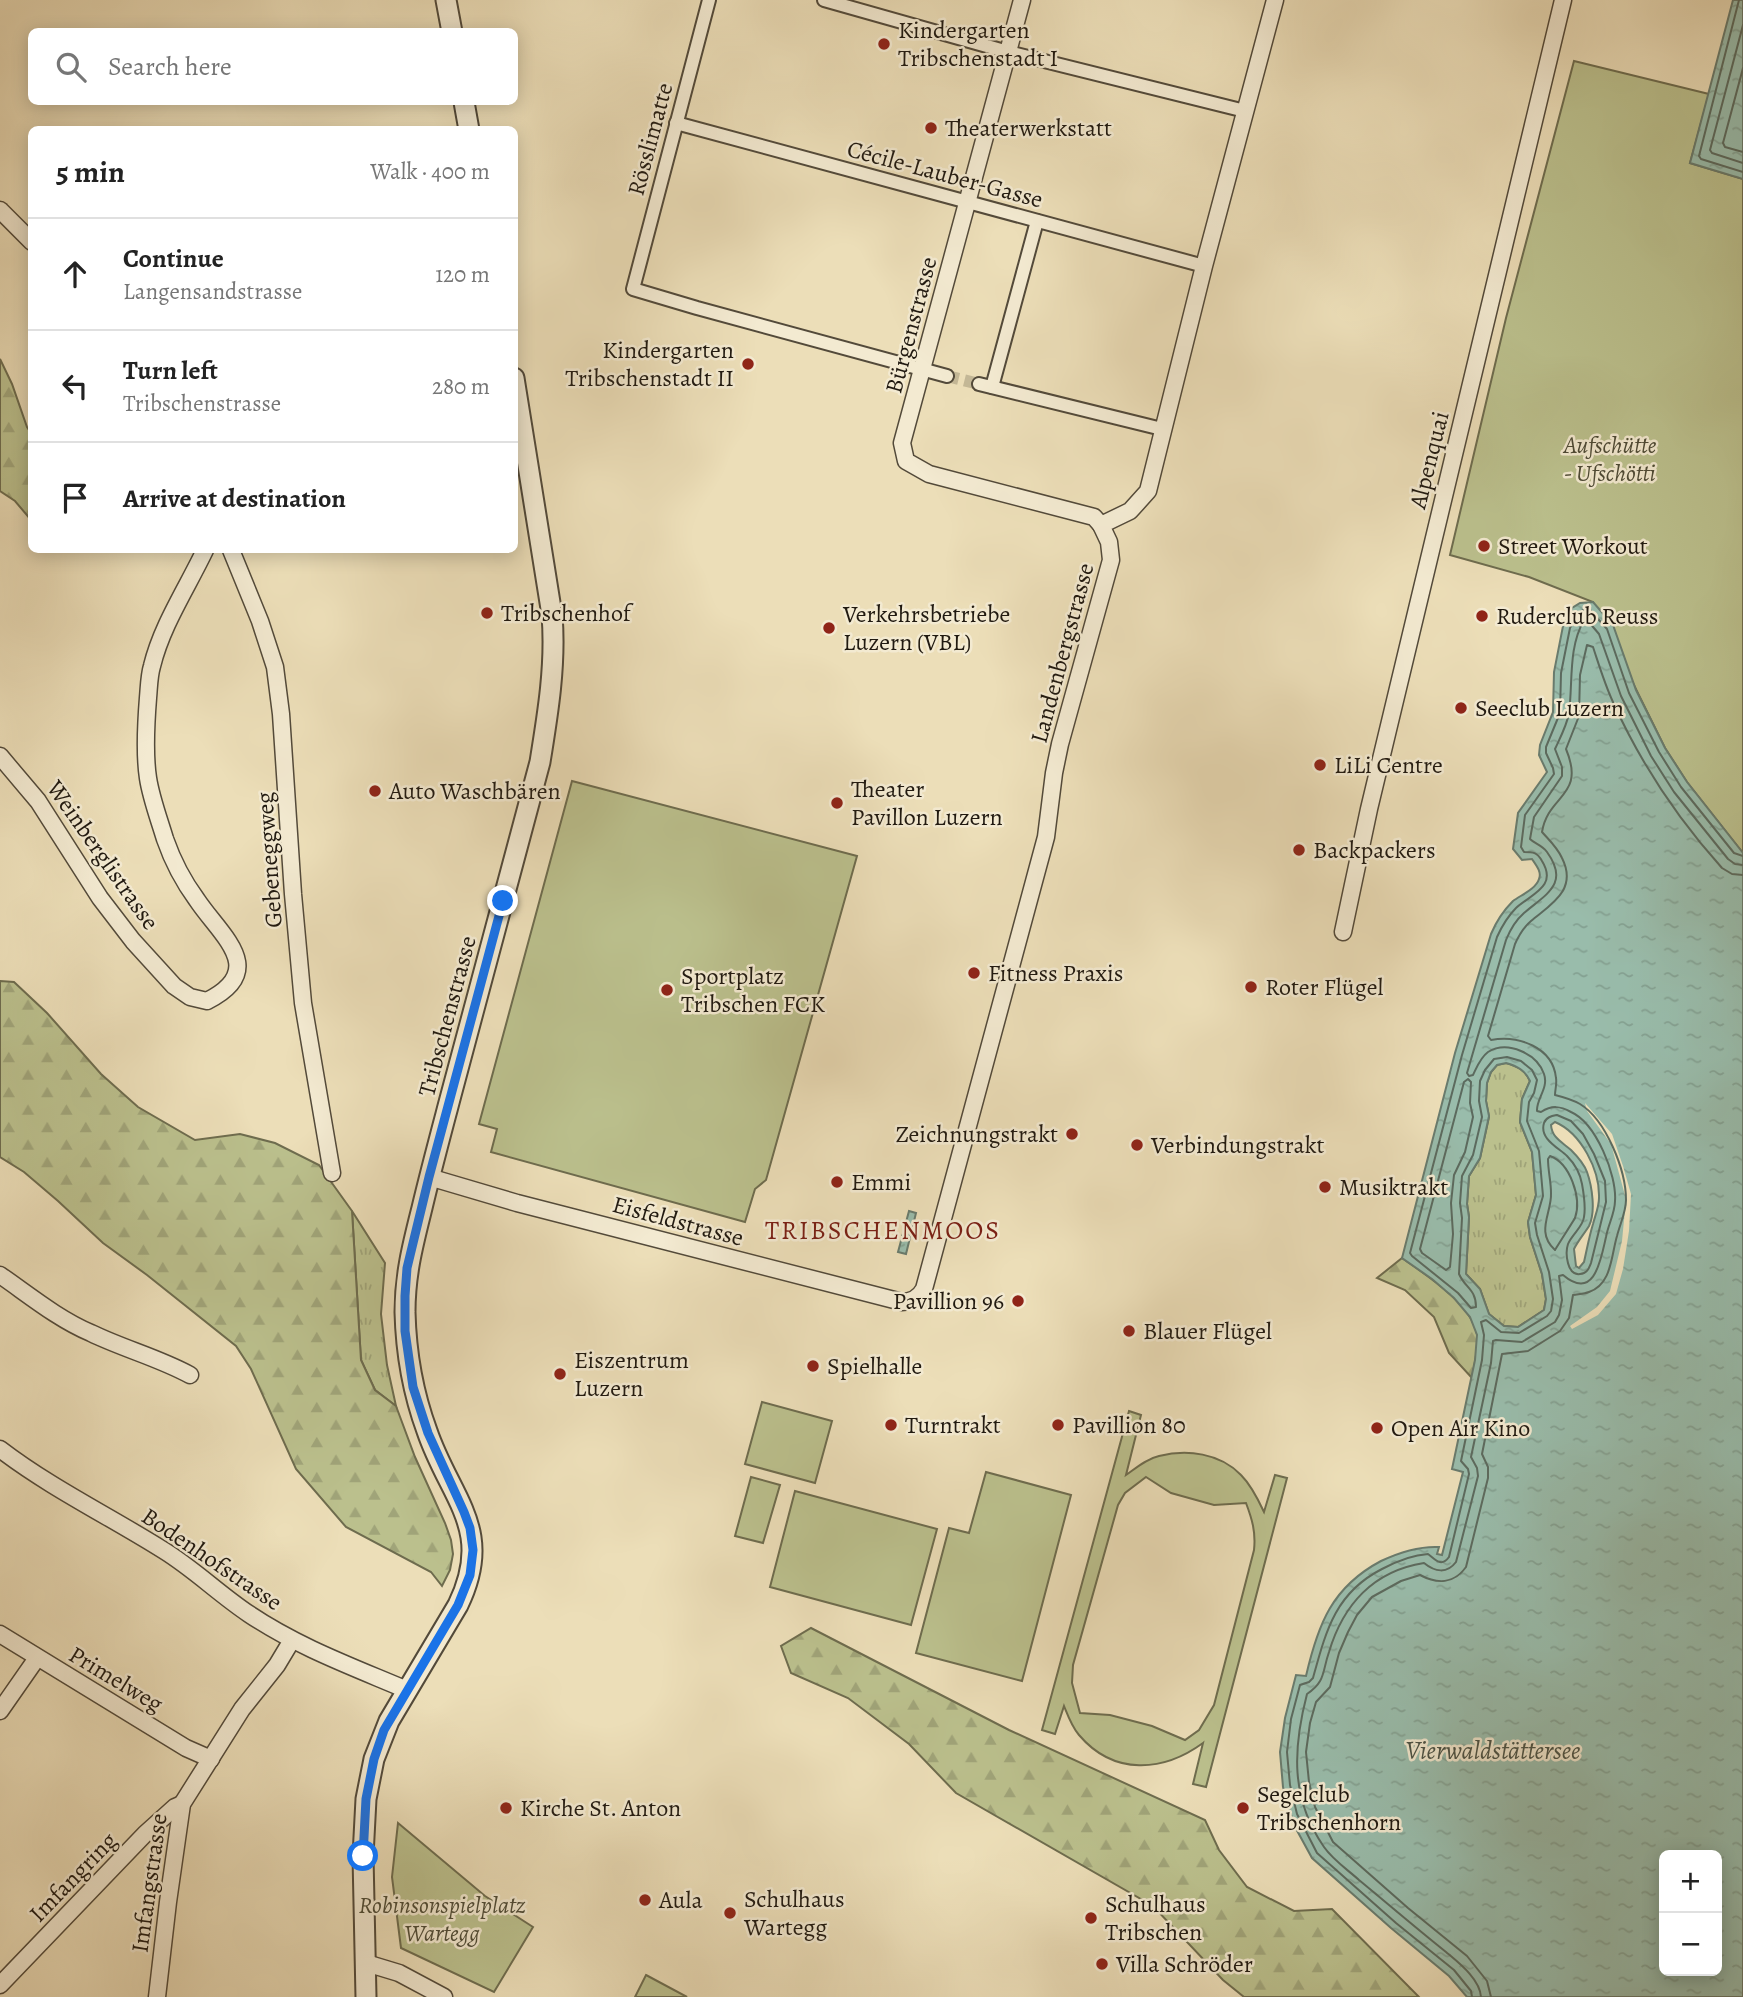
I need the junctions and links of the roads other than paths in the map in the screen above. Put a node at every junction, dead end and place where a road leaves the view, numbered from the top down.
1 (446, 0) edge
2 (709, 0) edge
3 (824, 0) edge
4 (1022, 0) edge
5 (1275, 0) edge
6 (1563, 0) edge
7 (451, 28) edge
8 (1008, 52) junction
9 (465, 105) edge
10 (1245, 111) junction
11 (676, 123) junction
12 (468, 126) edge
13 (968, 202) junction
14 (0, 210) edge
15 (1037, 221) junction
16 (28, 238) edge
17 (1203, 266) junction
18 (922, 369) junction
19 (947, 376) tunnel mouth
20 (518, 425) edge
21 (1162, 429) junction
22 (523, 484) edge
23 (1101, 525) junction
24 (204, 553) edge
25 (232, 553) edge
26 (0, 756) edge
27 (1343, 932) dead end
28 (332, 1173) dead end
29 (429, 1177) junction
30 (0, 1275) edge
31 (916, 1298) joint
32 (190, 1376) dead end
33 (0, 1449) edge
34 (0, 1634) edge
35 (292, 1640) junction
36 (37, 1658) junction
37 (407, 1690) junction
38 (0, 1711) edge
39 (211, 1759) junction
40 (182, 1804) junction
41 (366, 1963) junction
42 (0, 1985) edge
43 (157, 1997) edge
44 (366, 1997) edge
45 (444, 1997) edge

1 - 7 street
2 - 11 street, Rösslimatte
3 - 8 street
4 - 8 street, Bürgenstrasse
5 - 10 street
6 - 27 street, Alpenquai
8 - 10 street
8 - 13 street, Bürgenstrasse
9 - 12 street
10 - 17 street
11 - 13 street, Cécile-Lauber-Gasse
11 - 18 street, Rösslimatte
13 - 15 street, Cécile-Lauber-Gasse
13 - 18 street, Bürgenstrasse
14 - 16 street
15 - 17 street, Cécile-Lauber-Gasse
15 - 21 street
17 - 21 street
18 - 19 street
18 - 23 street, Bürgenstrasse
20 - 22 street, Tribschenstrasse
21 - 23 street
22 - 29 street, Tribschenstrasse
23 - 31 street, Landenbergstrasse
24 - 26 street, Weinberglistrasse
25 - 28 street, Gebeneggweg
29 - 31 street, Eisfeldstrasse
29 - 37 street, Tribschenstrasse
30 - 32 street
33 - 35 street, Bodenhofstrasse
34 - 36 street, Primelweg
35 - 37 street, Bodenhofstrasse
35 - 39 street, Imfangstrasse
36 - 38 street
36 - 39 street, Primelweg
37 - 41 street, Tribschenstrasse
39 - 40 street, Imfangstrasse
40 - 42 street, Imfangring
40 - 43 street, Imfangstrasse
41 - 44 street, Tribschenstrasse
41 - 45 street

